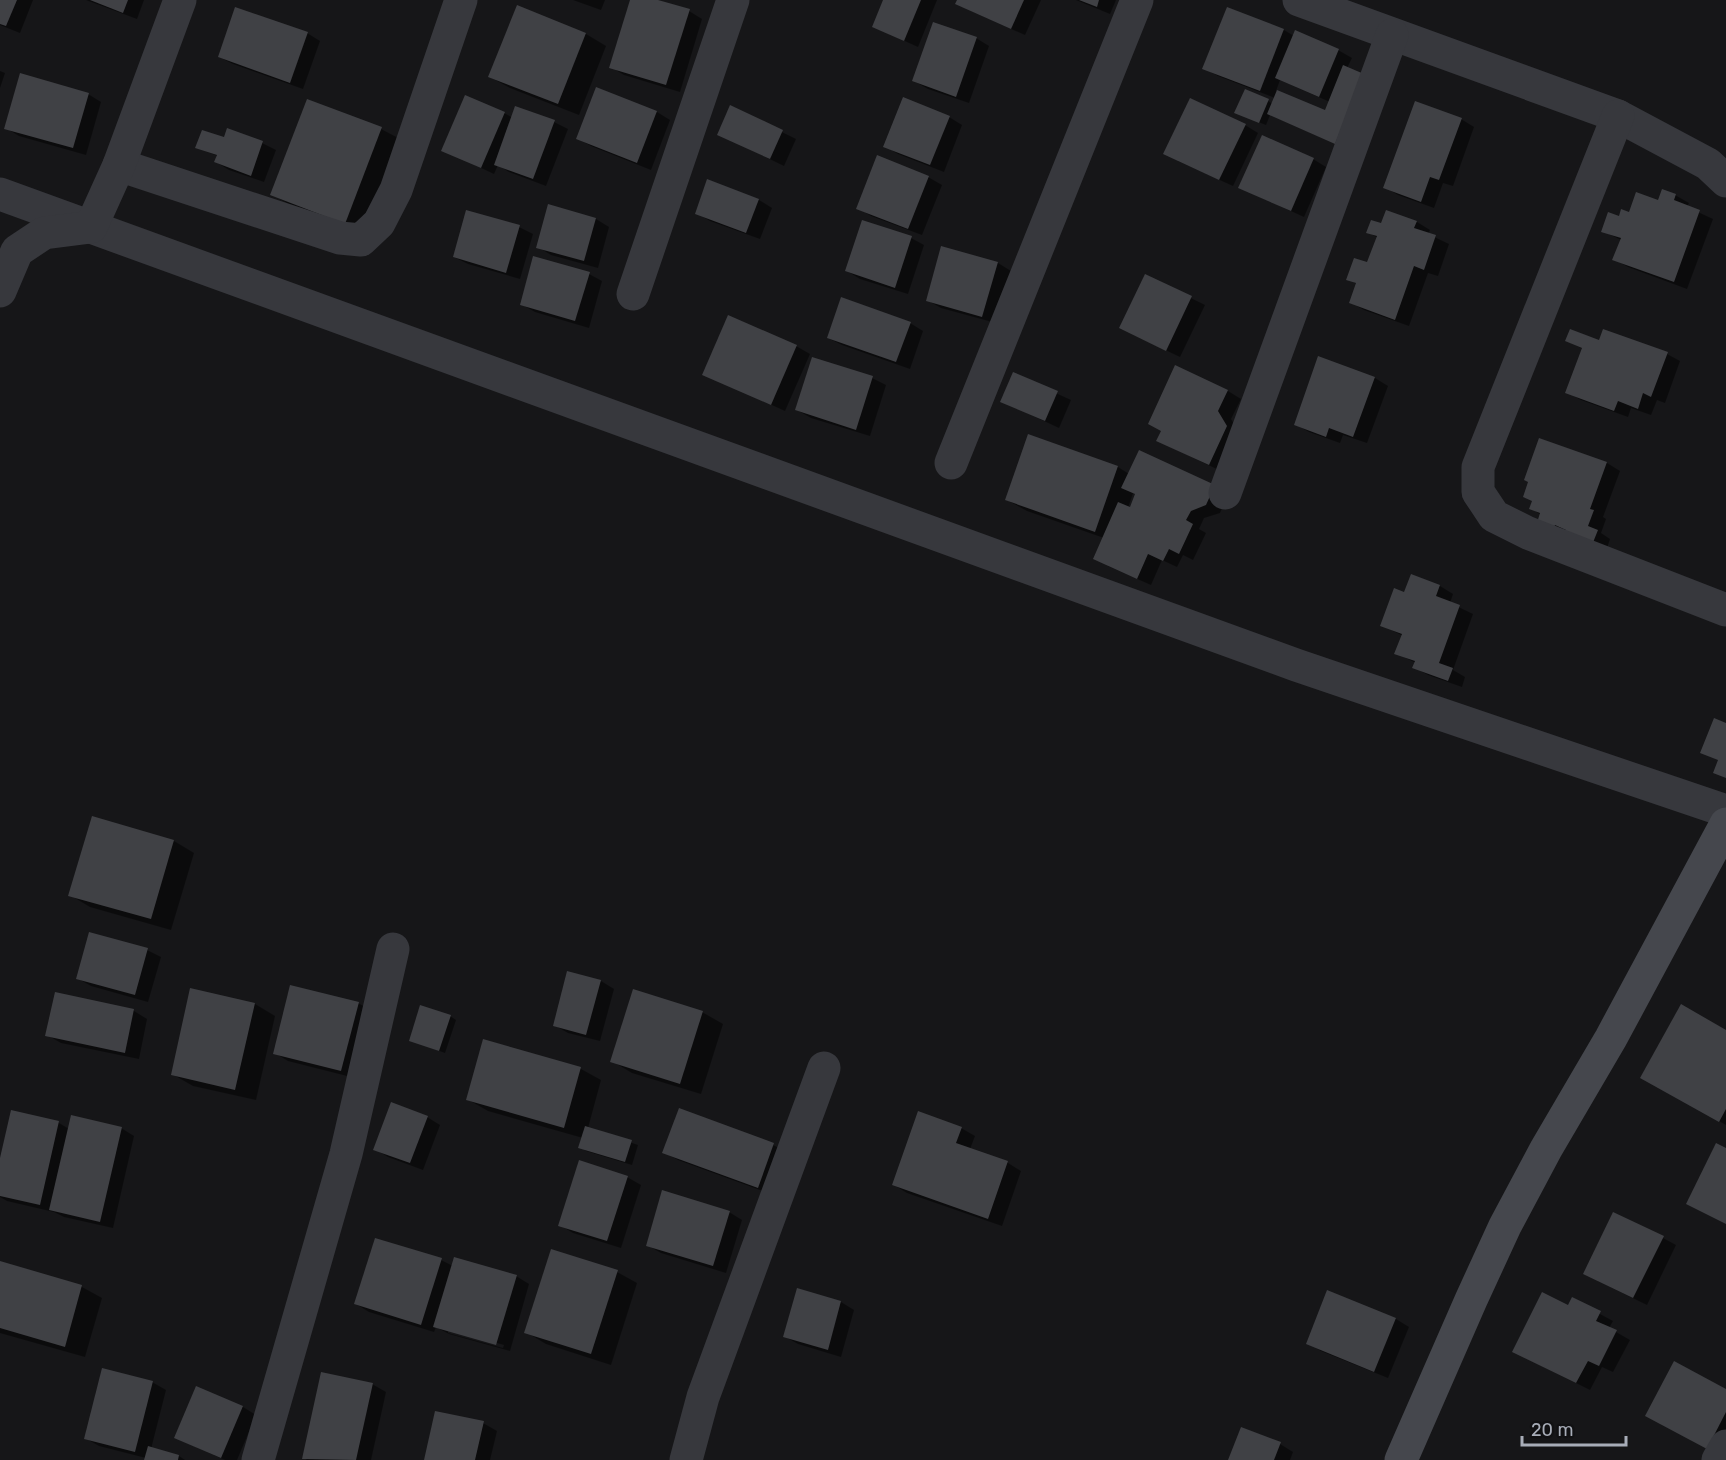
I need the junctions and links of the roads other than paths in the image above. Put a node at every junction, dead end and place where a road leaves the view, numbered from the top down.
1 (180, 0) edge
2 (461, 0) edge
3 (733, 0) edge
4 (1137, 0) edge
5 (1299, 0) edge
6 (1392, 34) junction
7 (1618, 116) junction
8 (119, 165) junction
9 (1726, 182) edge
10 (0, 194) edge
11 (91, 227) junction
12 (0, 291) edge
13 (633, 294) dead end
14 (951, 463) dead end
15 (1225, 493) dead end
16 (1726, 610) edge
17 (1726, 812) edge
18 (1726, 824) edge
19 (393, 949) dead end
20 (824, 1068) dead end
21 (1726, 1446) edge
22 (258, 1460) edge
23 (686, 1460) edge
24 (1401, 1460) edge
25 (1718, 1460) edge

1 - 8 street
2 - 8 street
3 - 13 street
4 - 14 street
5 - 6 street
6 - 7 street
6 - 15 street
7 - 9 street
7 - 16 street
8 - 11 street
10 - 11 street
11 - 12 street
11 - 17 street
18 - 24 main road
19 - 22 street
20 - 23 street
21 - 25 street

